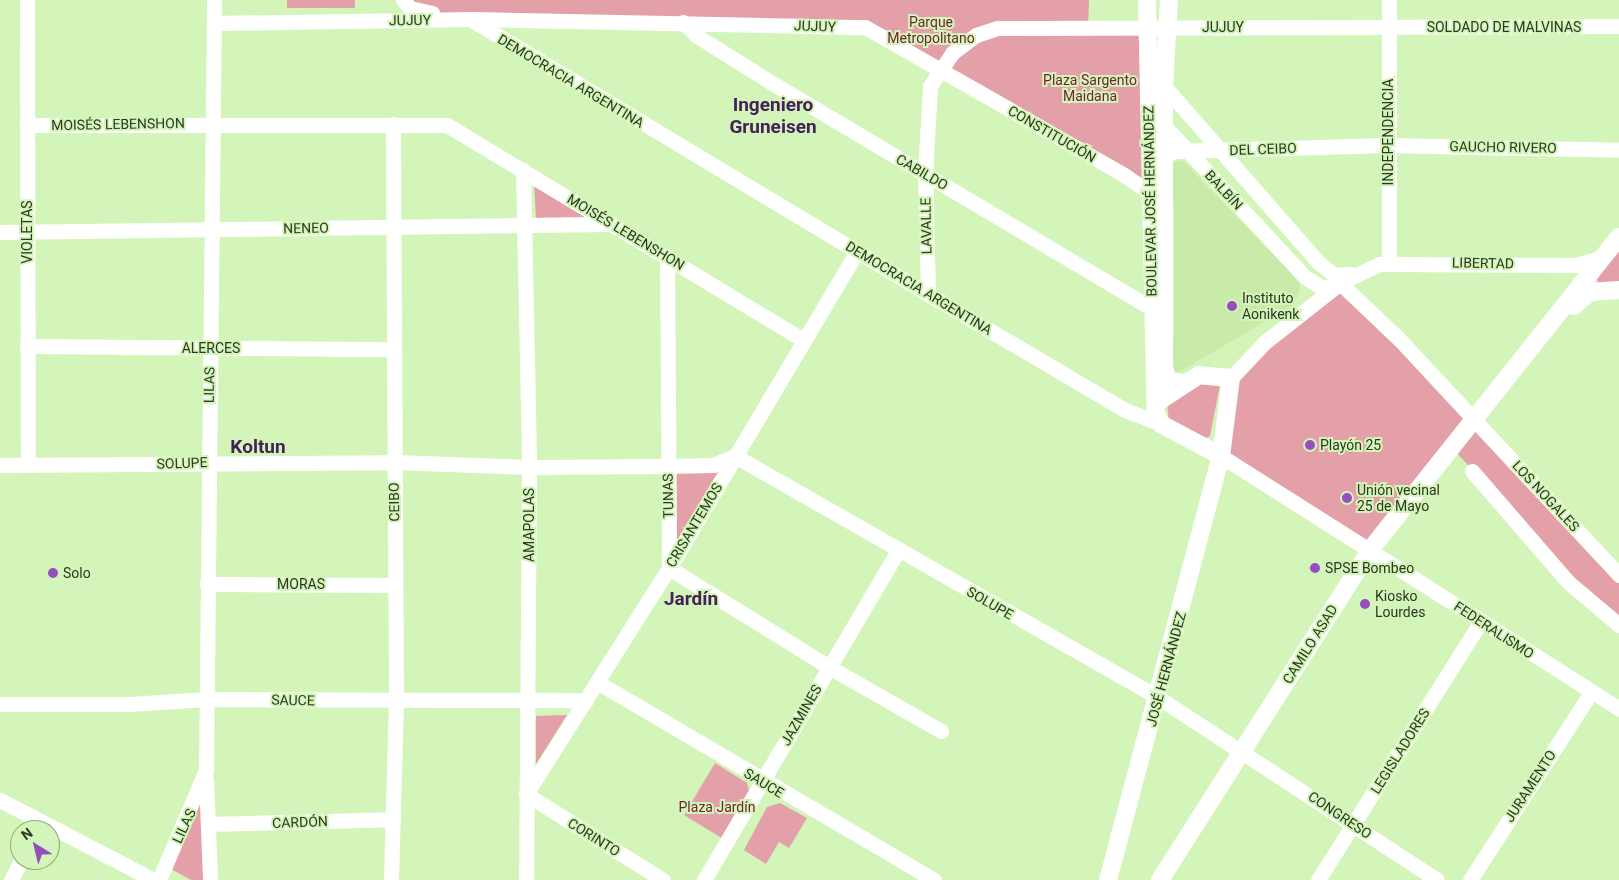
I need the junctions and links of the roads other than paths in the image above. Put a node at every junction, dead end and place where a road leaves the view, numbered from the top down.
1 (27, 0) edge
2 (214, 0) edge
3 (403, 0) edge
4 (1147, 0) edge
5 (1169, 0) edge
6 (1388, 0) edge
7 (472, 19) junction
8 (683, 22) junction
9 (214, 23) junction
10 (1619, 26) edge
11 (1170, 27) junction
12 (1389, 28) junction
13 (1147, 29) junction
14 (938, 70) junction
15 (1164, 86) junction
16 (1149, 100) junction
17 (210, 123) junction
18 (393, 124) junction
19 (27, 125) junction
20 (1165, 127) junction
21 (1387, 145) junction
22 (1218, 150) junction
23 (1619, 150) edge
24 (1166, 152) junction
25 (1189, 152) junction
26 (523, 170) junction
27 (1150, 170) junction
28 (925, 174) junction
29 (1157, 198) junction
30 (611, 224) junction
31 (526, 225) junction
32 (395, 227) junction
33 (211, 229) junction
34 (27, 231) junction
35 (0, 232) edge
36 (1619, 237) edge
37 (857, 252) junction
38 (667, 256) junction
39 (1318, 262) junction
40 (1389, 264) junction
41 (1582, 270) junction
42 (1359, 272) junction
43 (1306, 277) junction
44 (1331, 289) junction
45 (1612, 291) edge
46 (928, 294) junction
47 (1309, 307) junction
48 (1158, 312) junction
49 (1549, 327) junction
50 (804, 340) junction
51 (27, 346) junction
52 (210, 348) junction
53 (394, 349) junction
54 (1231, 378) junction
55 (1182, 383) junction
56 (1156, 403) junction
57 (1124, 410) junction
58 (1473, 418) junction
59 (1162, 424) junction
60 (735, 456) junction
61 (1221, 456) junction
62 (207, 462) junction
63 (394, 462) junction
64 (28, 464) junction
65 (0, 465) edge
66 (667, 466) junction
67 (529, 467) junction
68 (1472, 471) dead end
69 (898, 550) junction
70 (1370, 550) junction
71 (669, 568) junction
72 (1619, 575) edge
73 (207, 584) junction
74 (395, 585) junction
75 (1481, 621) junction
76 (1619, 625) edge
77 (829, 667) junction
78 (597, 682) junction
79 (1591, 692) junction
80 (1159, 698) junction
81 (207, 699) junction
82 (530, 700) junction
83 (586, 700) junction
84 (396, 702) junction
85 (0, 704) edge
86 (1619, 709) edge
87 (941, 731) dead end
88 (1243, 750) junction
89 (206, 770) junction
90 (762, 782) junction
91 (526, 794) junction
92 (0, 800) edge
93 (393, 819) junction
94 (29, 820) edge
95 (208, 824) junction
96 (1355, 824) junction
97 (60, 836) edge
98 (154, 880) edge
99 (159, 880) edge
100 (210, 880) edge
101 (391, 880) edge
102 (526, 880) edge
103 (663, 880) edge
104 (704, 880) edge
105 (934, 880) edge
106 (1108, 880) edge
107 (1160, 880) edge
108 (1318, 880) edge
109 (1437, 880) edge
110 (1470, 880) edge

1 - 19 street, VIOLETAS
2 - 9 street, LILAS
3 - 7 street
4 - 13 street, BOULEVAR JOSÉ HERNÁNDEZ
5 - 11 street, BOULEVAR JOSÉ HERNÁNDEZ
6 - 12 street, INDEPENDENCIA
7 - 8 street, JUJUY
7 - 9 street, JUJUY
7 - 37 street, DEMOCRACIA ARGENTINA
8 - 14 street, JUJUY
8 - 28 street, CABILDO
9 - 17 street, LILAS
10 - 12 street, SOLDADO DE MALVINAS
11 - 12 street, JUJUY
11 - 13 street, JUJUY
11 - 15 street, BOULEVAR JOSÉ HERNÁNDEZ
12 - 21 street, INDEPENDENCIA
13 - 14 street, JUJUY
13 - 16 street, BOULEVAR JOSÉ HERNÁNDEZ
14 - 28 street, LAVALLE
14 - 29 street, CONSTITUCIÓN
15 - 20 street, BOULEVAR JOSÉ HERNÁNDEZ
15 - 22 street, BALBÍN
16 - 20 street, BALBÍN
16 - 27 street, BOULEVAR JOSÉ HERNÁNDEZ
17 - 18 street, MOISÉS LEBENSHON
17 - 19 street, MOISÉS LEBENSHON
17 - 33 street, LILAS
18 - 26 street, MOISÉS LEBENSHON
18 - 32 street, CEIBO
19 - 34 street, VIOLETAS
20 - 24 street, BOULEVAR JOSÉ HERNÁNDEZ
20 - 25 street, BALBÍN
21 - 22 street, DEL CEIBO
21 - 23 street, GAUCHO RIVERO
21 - 40 street, INDEPENDENCIA
22 - 25 street, DEL CEIBO
22 - 39 street, BALBÍN
24 - 25 street, DEL CEIBO
24 - 27 street
24 - 29 street, BOULEVAR JOSÉ HERNÁNDEZ
25 - 43 street, BALBÍN
26 - 30 street, MOISÉS LEBENSHON
26 - 31 street, AMAPOLAS
27 - 29 street, BOULEVAR JOSÉ HERNÁNDEZ
28 - 46 street, LAVALLE
28 - 48 street, CABILDO
29 - 48 street, BOULEVAR JOSÉ HERNÁNDEZ
30 - 31 street, NENEO
30 - 38 street, MOISÉS LEBENSHON
31 - 32 street, NENEO
31 - 67 street, AMAPOLAS
32 - 33 street, NENEO
32 - 53 street, CEIBO
33 - 34 street, NENEO
33 - 52 street, LILAS
34 - 35 street, NENEO
34 - 51 street, VIOLETAS
36 - 41 street
37 - 46 street, DEMOCRACIA ARGENTINA
37 - 50 street, CRISANTEMOS
38 - 50 street, MOISÉS LEBENSHON
38 - 66 street, TUNAS
39 - 42 street
39 - 44 street
40 - 41 street, LIBERTAD
40 - 42 street, LIBERTAD
41 - 45 street
41 - 49 street
42 - 44 street
43 - 44 street
43 - 47 street
44 - 47 street
44 - 58 street
45 - 49 street
46 - 57 street, DEMOCRACIA ARGENTINA
47 - 54 street
48 - 55 street, BOULEVAR JOSÉ HERNÁNDEZ
48 - 56 street, BOULEVAR JOSÉ HERNÁNDEZ
49 - 58 street, CAMILO ASAD
50 - 60 street, CRISANTEMOS
51 - 52 street, ALERCES
51 - 64 street, VIOLETAS
52 - 53 street, ALERCES
52 - 62 street, LILAS
53 - 63 street, CEIBO
54 - 55 street
54 - 61 street, JOSÉ HERNÁNDEZ
55 - 56 street
56 - 57 street
56 - 59 street, BOULEVAR JOSÉ HERNÁNDEZ
57 - 59 street, DEMOCRACIA ARGENTINA
58 - 70 street, CAMILO ASAD
58 - 72 street, LOS NOGALES
59 - 61 street, DEMOCRACIA ARGENTINA
60 - 66 street, SOLUPE
60 - 69 street, SOLUPE
60 - 71 street, CRISANTEMOS
61 - 70 street, DEMOCRACIA ARGENTINA
61 - 80 street, JOSÉ HERNÁNDEZ
62 - 63 street, SOLUPE
62 - 64 street, SOLUPE
62 - 73 street, LILAS
63 - 67 street, SOLUPE
63 - 74 street, CEIBO
64 - 65 street, SOLUPE
66 - 67 street, SOLUPE
66 - 71 street, TUNAS
67 - 82 street, AMAPOLAS
68 - 76 street
69 - 77 street, JAZMINES
69 - 80 street, SOLUPE
70 - 75 street, FEDERALISMO
70 - 88 street, CAMILO ASAD
71 - 77 street
71 - 78 street, CRISANTEMOS
73 - 74 street, MORAS
73 - 81 street, LILAS
74 - 84 street, CEIBO
75 - 79 street, FEDERALISMO
75 - 96 street, LEGISLADORES
77 - 87 street
77 - 90 street, JAZMINES
78 - 83 street, CRISANTEMOS
78 - 90 street, SAUCE
79 - 86 street, FEDERALISMO
79 - 110 street, JURAMENTO
80 - 88 street, SOLUPE
80 - 106 street, JOSÉ HERNÁNDEZ
81 - 84 street, SAUCE
81 - 85 street, SAUCE
81 - 89 street, LILAS
82 - 83 street, SAUCE
82 - 84 street, SAUCE
82 - 91 street, AMAPOLAS
83 - 91 street, CRISANTEMOS
84 - 93 street, CEIBO
88 - 96 street, CONGRESO
88 - 107 street, CAMILO ASAD
89 - 95 street, LILAS
89 - 99 street, LILAS
90 - 104 street, JAZMINES
90 - 105 street, SAUCE
91 - 102 street, AMAPOLAS
91 - 103 street, CORINTO
92 - 94 street
93 - 95 street, CARDÓN
93 - 101 street, CEIBO
95 - 100 street, LILAS
96 - 108 street, LEGISLADORES
96 - 109 street, CONGRESO
97 - 98 street

